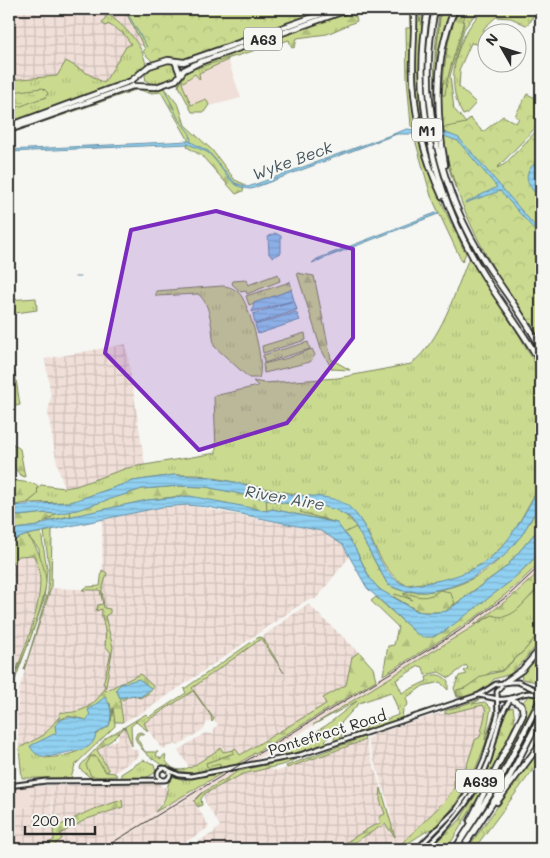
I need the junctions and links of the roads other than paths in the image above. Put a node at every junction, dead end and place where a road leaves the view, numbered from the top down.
1 (336, 9) edge
2 (350, 9) edge
3 (414, 9) edge
4 (428, 9) edge
5 (435, 9) edge
6 (455, 9) edge
7 (175, 61) junction
8 (143, 72) junction
9 (180, 74) junction
10 (146, 85) junction
11 (9, 126) edge
12 (9, 130) edge
13 (447, 180) junction
14 (449, 210) junction
15 (541, 349) edge
16 (541, 364) edge
17 (541, 648) edge
18 (504, 682) junction
19 (535, 691) junction
20 (541, 692) edge
21 (479, 695) junction
22 (541, 697) edge
23 (498, 699) junction
24 (511, 699) junction
25 (541, 716) edge
26 (541, 743) edge
27 (166, 769) junction
28 (158, 773) junction
29 (179, 775) junction
30 (168, 778) junction
31 (146, 780) junction
32 (162, 780) junction
33 (9, 784) edge
34 (417, 849) edge
35 (424, 849) edge
36 (455, 849) edge
37 (462, 849) edge

1 - 7 highway, A63
2 - 9 highway, A63
3 - 14 highway
4 - 14 highway, M1
5 - 13 highway, M1
6 - 13 highway, M1
7 - 8 highway, A63
7 - 9 highway
8 - 10 highway
8 - 11 highway, A63
9 - 10 highway, A63
10 - 12 highway, A63
13 - 15 highway, M1
14 - 16 highway, M1
17 - 18 highway
18 - 19 main road
18 - 21 main road, Pontefract Road
18 - 23 main road
19 - 20 main road
19 - 22 main road
19 - 24 main road
21 - 23 main road
21 - 29 main road, Pontefract Road
22 - 36 highway
23 - 24 main road
23 - 34 main road, A639
24 - 35 main road, A639
24 - 36 highway
25 - 37 highway
26 - 37 highway
27 - 28 main road
27 - 29 main road, Pontefract Road
27 - 30 main road
28 - 31 main road
28 - 32 main road
29 - 30 main road, Pontefract Road
30 - 32 main road
31 - 32 main road
31 - 33 main road

